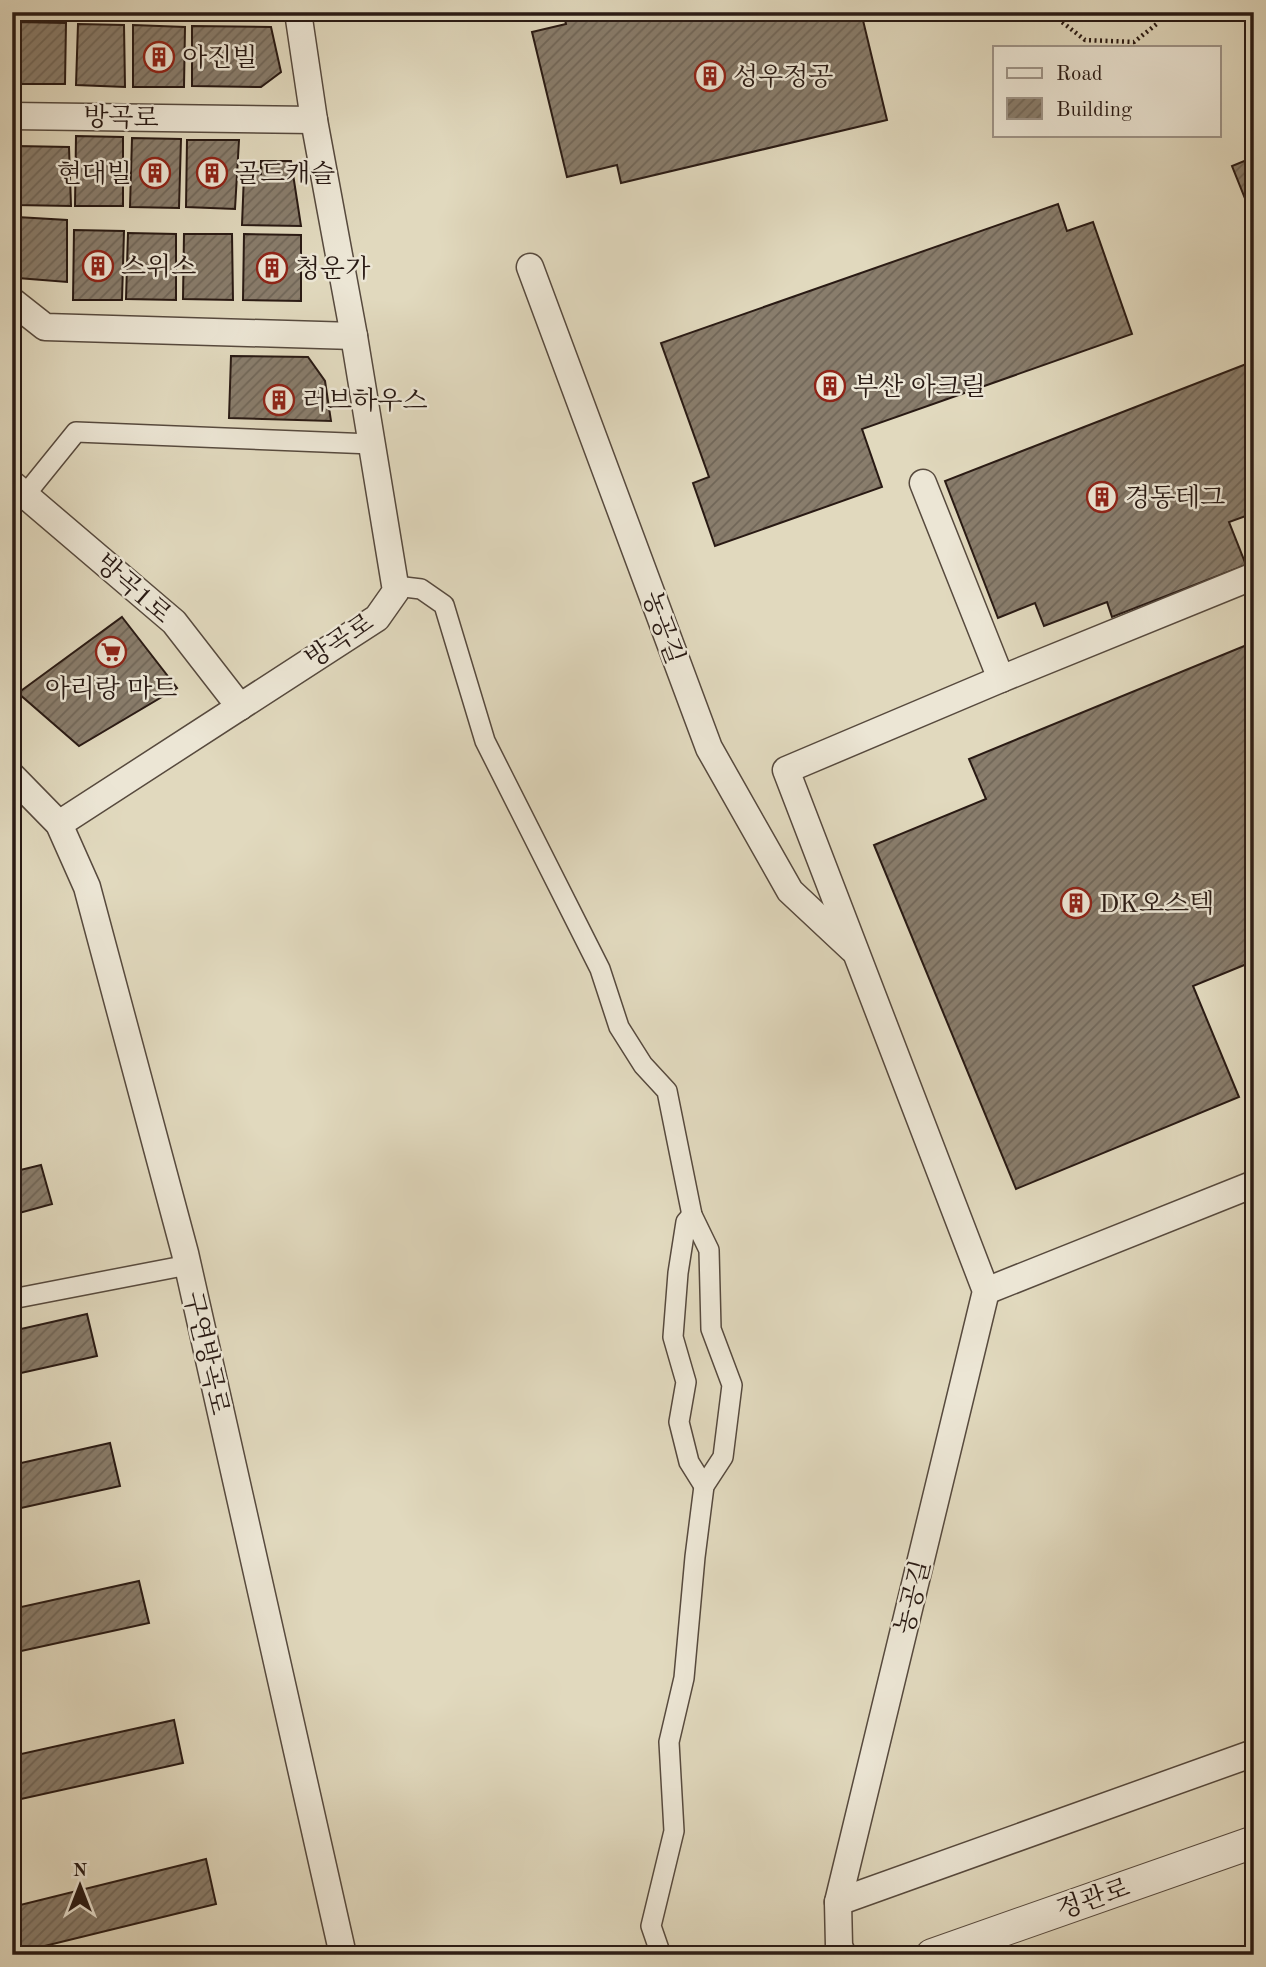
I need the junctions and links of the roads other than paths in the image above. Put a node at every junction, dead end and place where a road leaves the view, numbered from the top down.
1 (298, 12) edge
2 (12, 116) edge
3 (314, 120) junction
4 (530, 267) dead end
5 (12, 301) edge
6 (354, 336) junction
7 (372, 444) junction
8 (923, 483) dead end
9 (19, 490) edge
10 (1254, 576) edge
11 (396, 586) junction
12 (1001, 679) junction
13 (240, 707) junction
14 (12, 776) edge
15 (59, 824) junction
16 (856, 952) junction
17 (1254, 1184) edge
18 (692, 1215) junction
19 (188, 1265) junction
20 (986, 1291) junction
21 (12, 1298) edge
22 (704, 1486) junction
23 (1254, 1753) edge
24 (1254, 1842) edge
25 (838, 1902) junction
26 (343, 1955) edge
27 (660, 1955) edge
28 (843, 1955) edge
29 (932, 1955) edge

1 - 3 street
2 - 3 street, 방곡로
3 - 6 street
4 - 16 street, 농공길
5 - 6 street
6 - 7 street
7 - 9 street
7 - 11 street
8 - 12 street
9 - 13 street, 방곡1로
10 - 12 street, 농공길
11 - 13 street, 방곡로
11 - 18 street
12 - 16 street, 농공길
13 - 15 street, 방곡로
14 - 15 street, 구연방곡로
15 - 19 street, 구연방곡로
16 - 20 street, 농공길
17 - 20 street
18 - 22 street
18 - 22 street
19 - 21 street
19 - 26 street, 구연방곡로
20 - 25 street, 농공길
22 - 27 street
23 - 25 street
24 - 29 street, 정관로
25 - 28 street, 농공길

